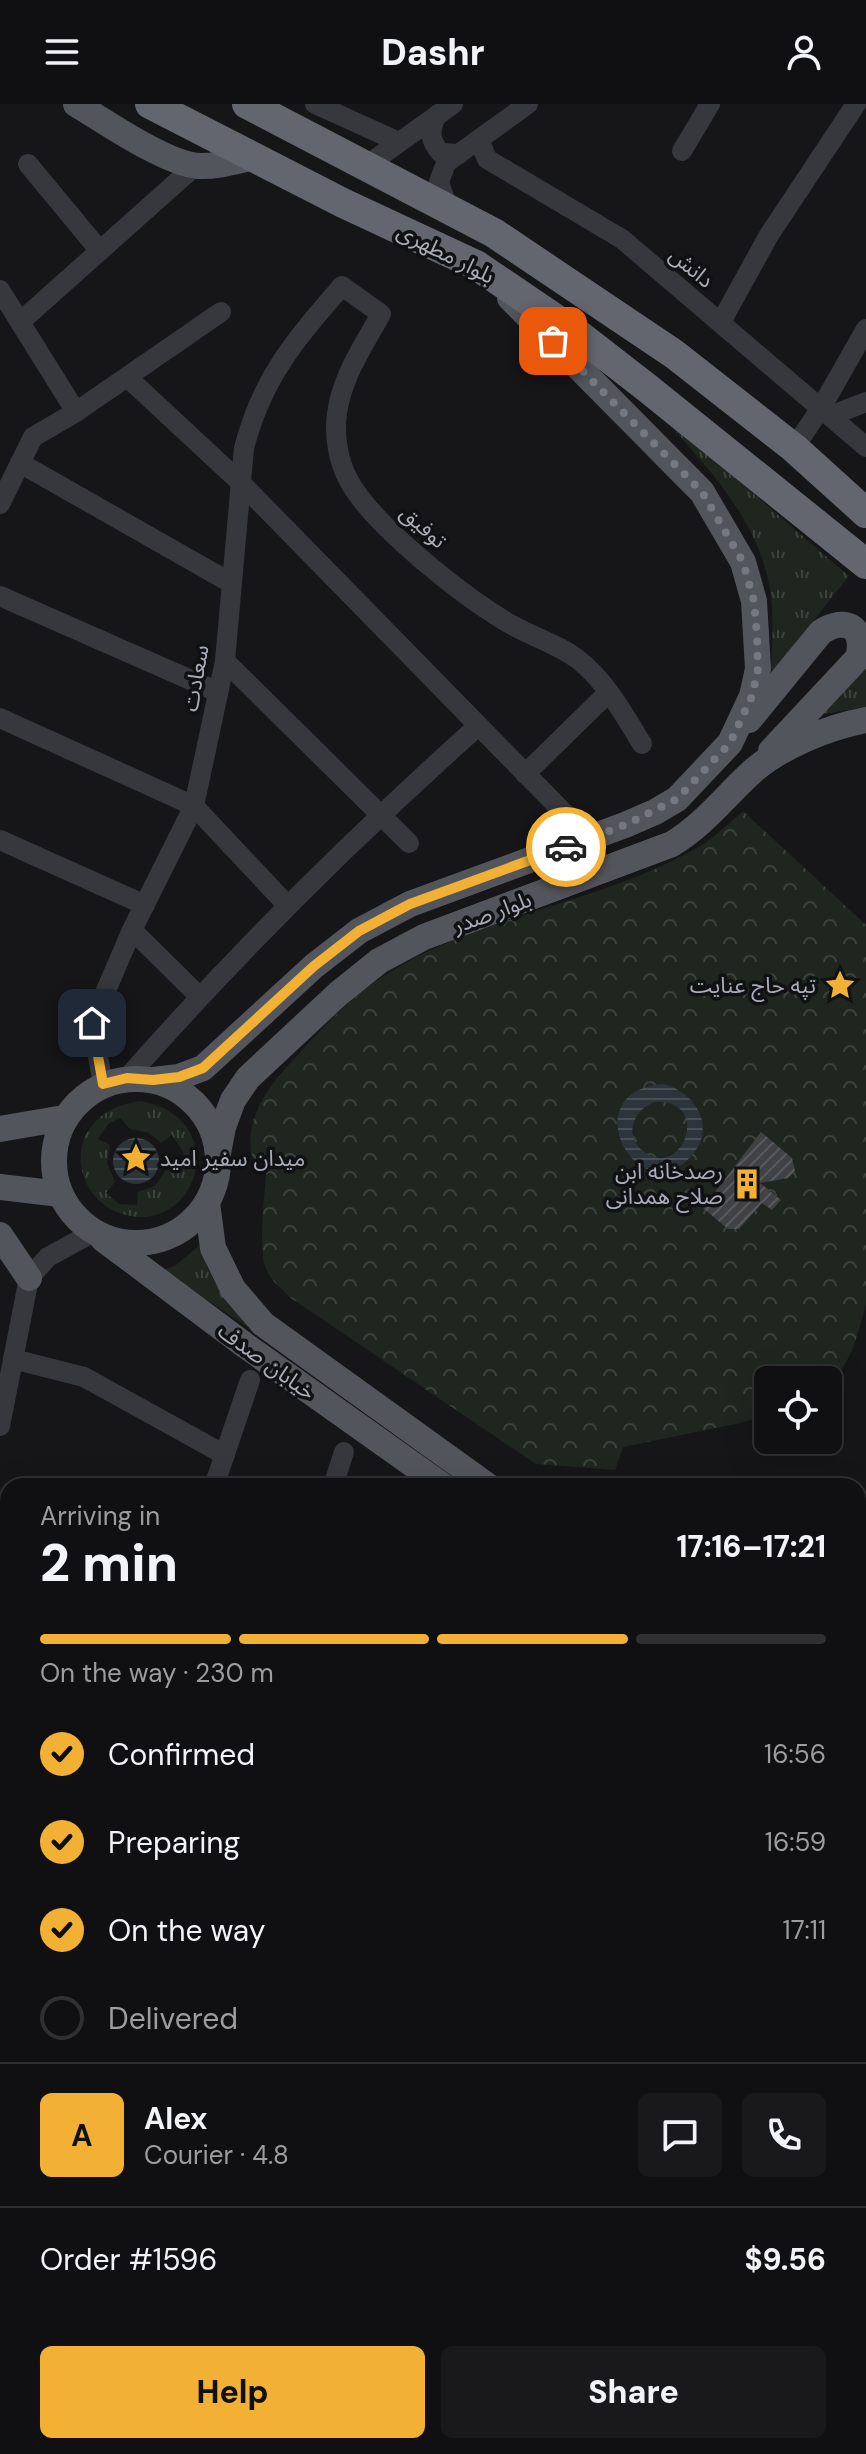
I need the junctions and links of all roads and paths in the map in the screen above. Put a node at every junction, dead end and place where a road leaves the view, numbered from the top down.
1 (76, 104) edge
2 (150, 104) edge
3 (247, 104) edge
4 (528, 104) edge
5 (710, 104) edge
6 (856, 104) edge
7 (322, 108) edge
8 (445, 110) edge
9 (479, 140) junction
10 (399, 142) junction
11 (324, 144) junction
12 (682, 151) dead end
13 (459, 154) junction
14 (254, 157) junction
15 (28, 164) dead end
16 (195, 166) junction
17 (366, 166) junction
18 (448, 209) junction
19 (100, 251) junction
20 (476, 265) junction
21 (342, 286) joint
22 (0, 290) edge
23 (221, 312) dead end
24 (20, 322) junction
25 (721, 322) junction
26 (866, 329) edge
27 (127, 377) junction
28 (866, 402) edge
29 (76, 412) junction
30 (826, 412) junction
31 (866, 447) edge
32 (794, 448) junction
33 (20, 463) junction
34 (241, 483) junction
35 (2, 495) edge
36 (866, 513) edge
37 (866, 564) edge
38 (231, 583) junction
39 (0, 596) edge
40 (225, 661) junction
41 (218, 692) junction
42 (608, 693) junction
43 (0, 718) edge
44 (866, 720) edge
45 (478, 726) junction
46 (730, 743) junction
47 (642, 744) dead end
48 (756, 768) junction
49 (525, 774) junction
50 (194, 806) junction
51 (380, 814) junction
52 (571, 820) dead end
53 (0, 840) edge
54 (409, 843) dead end
55 (145, 905) junction
56 (287, 905) junction
57 (132, 930) junction
58 (199, 996) junction
59 (128, 1081) junction
60 (64, 1118) junction
61 (0, 1129) edge
62 (218, 1153) junction
63 (0, 1187) edge
64 (60, 1194) junction
65 (207, 1203) junction
66 (94, 1232) junction
67 (0, 1235) edge
68 (29, 1278) junction
69 (13, 1359) junction
70 (250, 1380) dead end
71 (0, 1426) edge
72 (344, 1452) dead end
73 (225, 1455) junction
74 (217, 1478) edge
75 (336, 1478) edge
76 (432, 1478) edge
77 (477, 1478) edge

1 - 16 main road
2 - 14 highway, بلوار مطهری
3 - 11 highway, بلوار مطهری
4 - 9 street
5 - 12 street
6 - 25 street
7 - 10 street
7 - 11 street
8 - 10 street
8 - 13 street
9 - 13 street
9 - 25 street, دانش
10 - 17 street
11 - 17 highway, بلوار مطهری
13 - 18 street
14 - 16 main road
14 - 20 highway, بلوار مطهری
15 - 19 street
16 - 19 street
17 - 18 highway, بلوار مطهری
18 - 32 highway, بلوار مطهری
19 - 24 street
20 - 37 highway, بلوار مطهری
20 - 46 main road, بلوار صدر
21 - 34 street, سعادت
21 - 42 street, توفیق
22 - 24 street
23 - 27 street
24 - 29 street
25 - 30 street, دانش
26 - 30 street
27 - 29 street
27 - 34 street
28 - 30 street
29 - 33 street
30 - 31 street, دانش
30 - 32 street
32 - 36 highway, بلوار مطهری
33 - 35 street
33 - 38 street
34 - 38 street, سعادت
34 - 45 street
38 - 40 street, سعادت
39 - 41 street
40 - 41 street, سعادت
40 - 51 street
41 - 50 street, سعادت
42 - 47 street, توفیق
42 - 49 street
43 - 50 street
44 - 48 main road, بلوار صدر
45 - 49 street
45 - 51 street
46 - 48 main road
46 - 59 main road, بلوار صدر
48 - 62 main road, بلوار صدر
49 - 52 street
50 - 55 street, سعادت
50 - 56 street
51 - 54 street
51 - 56 street
53 - 55 street
55 - 57 street, سعادت
56 - 58 street
57 - 58 street
57 - 59 street, سعادت
58 - 59 street
59 - 60 main road
59 - 62 main road
60 - 61 main road
60 - 64 main road
62 - 65 main road
63 - 64 main road
64 - 66 main road
65 - 66 main road
65 - 77 main road, خیابان صدف
66 - 68 street
66 - 76 main road, خیابان صدف
67 - 68 main road
68 - 69 street
69 - 71 street
69 - 73 street
70 - 73 street
72 - 75 street
73 - 74 street

